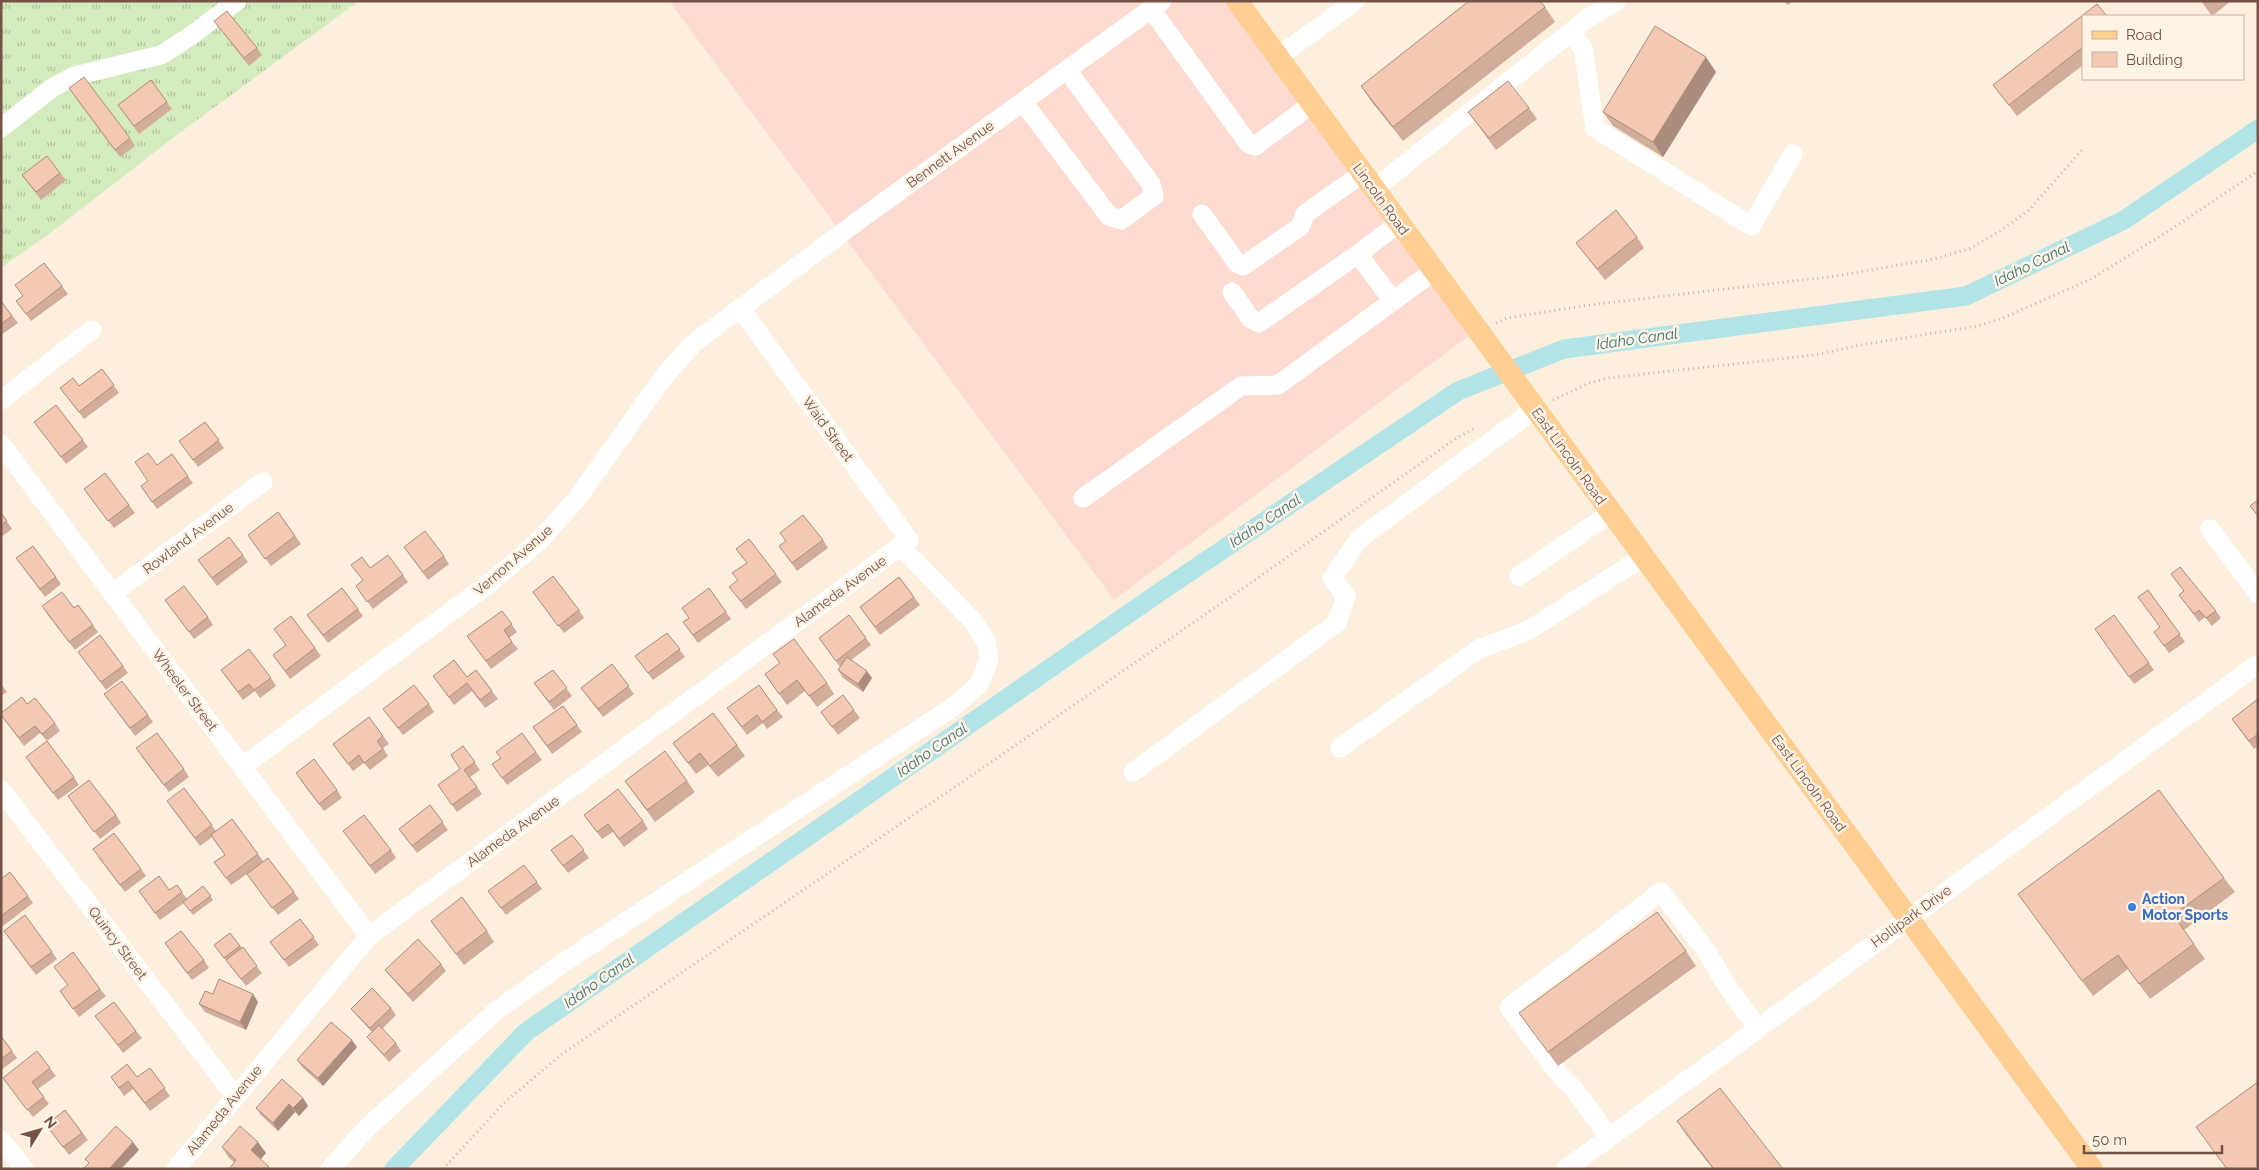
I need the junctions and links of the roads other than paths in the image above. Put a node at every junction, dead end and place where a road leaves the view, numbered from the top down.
1 (237, 1) edge
2 (1237, 1) edge
3 (1355, 1) edge
4 (1616, 1) edge
5 (1157, 5) edge
6 (1570, 33) junction
7 (1278, 58) junction
8 (1067, 70) junction
9 (1023, 102) junction
10 (1312, 104) junction
11 (1, 128) edge
12 (1792, 154) dead end
13 (1369, 181) junction
14 (1202, 214) dead end
15 (1399, 223) junction
16 (1358, 254) junction
17 (1434, 272) junction
18 (1232, 292) dead end
19 (1392, 301) junction
20 (740, 308) junction
21 (92, 330) dead end
22 (1, 400) edge
23 (1530, 403) junction
24 (1, 444) edge
25 (263, 482) dead end
26 (1082, 498) dead end
27 (1611, 513) junction
28 (2210, 530) dead end
29 (901, 547) junction
30 (1643, 557) junction
31 (1518, 576) dead end
32 (113, 593) junction
33 (2258, 594) edge
34 (2258, 664) edge
35 (1340, 748) dead end
36 (242, 767) junction
37 (1133, 772) dead end
38 (1, 790) edge
39 (1908, 918) junction
40 (368, 936) junction
41 (1757, 1028) junction
42 (234, 1096) junction
43 (1609, 1137) junction
44 (1, 1140) edge
45 (24, 1169) edge
46 (176, 1169) edge
47 (330, 1169) edge
48 (1566, 1169) edge
49 (2092, 1169) edge

1 - 11 street
2 - 7 main road, Lincoln Road
3 - 7 street
4 - 6 street
5 - 8 street, Bennett Avenue
5 - 10 street
6 - 12 street
6 - 13 street
7 - 10 main road, Lincoln Road
8 - 9 street, Bennett Avenue
8 - 9 street
9 - 20 street, Bennett Avenue
10 - 13 main road, Lincoln Road
13 - 14 street
13 - 15 main road, Lincoln Road
15 - 16 street
15 - 17 main road, Lincoln Road
16 - 18 street
16 - 19 street
17 - 19 street
17 - 23 main road, Lincoln Road
19 - 26 street
20 - 29 street, Waid Street
20 - 36 street, Vernon Avenue
21 - 22 street
23 - 27 main road, East Lincoln Road
23 - 37 street
24 - 32 street, Wheeler Street
25 - 32 street, Rowland Avenue
27 - 30 main road, East Lincoln Road
27 - 31 street
28 - 33 street
29 - 40 street, Alameda Avenue
29 - 47 street
30 - 35 street
30 - 39 main road, East Lincoln Road
32 - 36 street, Wheeler Street
34 - 39 street, Hollipark Drive
36 - 40 street, Wheeler Street
38 - 42 street, Quincy Street
39 - 41 street, Hollipark Drive
39 - 49 main road, East Lincoln Road
40 - 42 street, Alameda Avenue
41 - 43 street, Hollipark Drive
41 - 43 street
42 - 46 street, Alameda Avenue
43 - 48 street, Hollipark Drive
44 - 45 street

